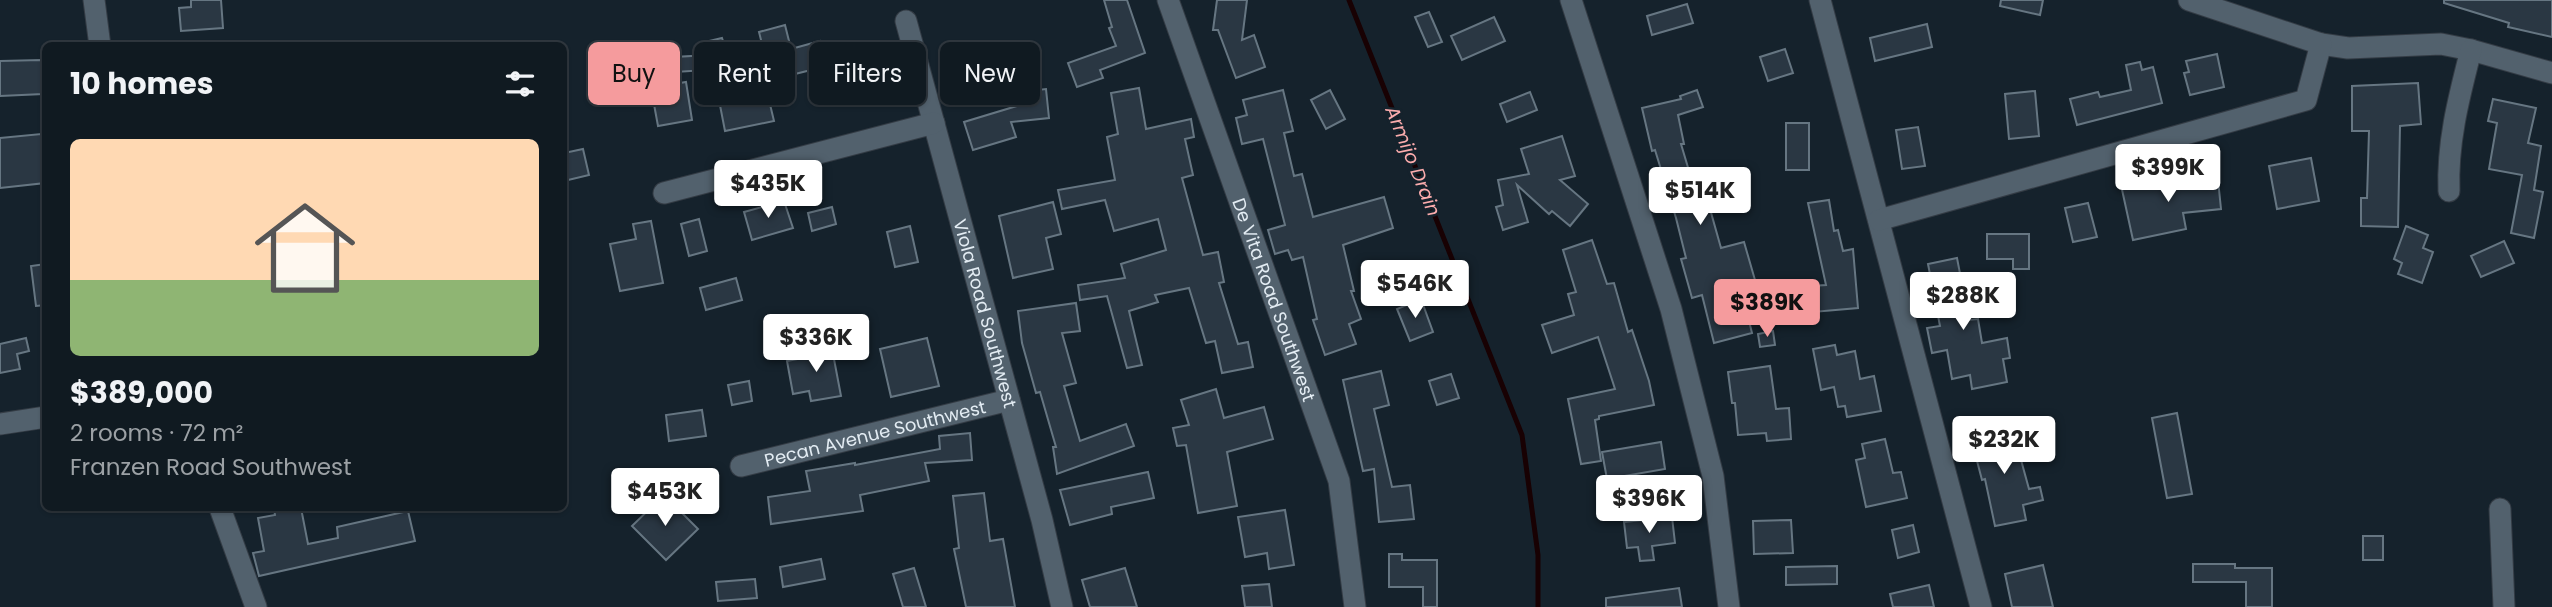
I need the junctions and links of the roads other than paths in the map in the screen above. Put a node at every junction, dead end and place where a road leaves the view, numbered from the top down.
1 (94, 0) edge
2 (1168, 0) edge
3 (1572, 0) edge
4 (1820, 0) edge
5 (2189, 0) edge
6 (906, 21) dead end
7 (99, 42) edge
8 (2321, 44) junction
9 (2471, 50) junction
10 (2552, 73) edge
11 (934, 123) junction
12 (2449, 191) dead end
13 (664, 193) dead end
14 (1879, 220) junction
15 (1009, 400) junction
16 (42, 418) edge
17 (0, 424) edge
18 (741, 466) dead end
19 (2500, 509) dead end
20 (221, 511) edge
21 (256, 607) edge
22 (1062, 607) edge
23 (1355, 607) edge
24 (1729, 607) edge
25 (1981, 607) edge
26 (2504, 607) edge

1 - 7 street
2 - 23 street, De Vita Road Southwest
3 - 24 street
4 - 14 street
5 - 8 street
6 - 11 street, Viola Road Southwest
8 - 9 street
8 - 14 street
9 - 10 street
9 - 12 street
11 - 13 street
11 - 15 street, Viola Road Southwest
14 - 25 street
15 - 18 street, Pecan Avenue Southwest
15 - 22 street, Viola Road Southwest
16 - 17 street
19 - 26 street
20 - 21 street

